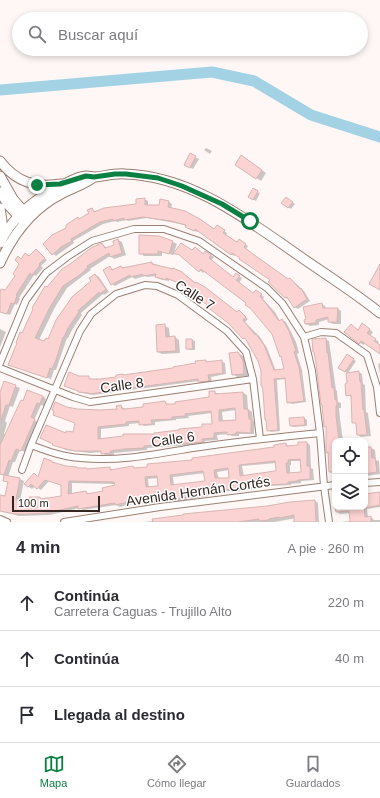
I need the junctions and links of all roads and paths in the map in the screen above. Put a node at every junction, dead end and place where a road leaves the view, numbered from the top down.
1 (0, 162) edge
2 (0, 176) edge
3 (94, 177) junction
4 (68, 182) junction
5 (0, 192) edge
6 (0, 208) edge
7 (24, 217) junction
8 (1, 240) edge
9 (0, 263) edge
10 (380, 313) edge
11 (304, 338) junction
12 (0, 363) edge
13 (0, 368) edge
14 (253, 379) junction
15 (378, 386) edge
16 (54, 389) junction
17 (380, 413) edge
18 (320, 433) junction
19 (260, 438) junction
20 (31, 445) junction
21 (22, 470) dead end
22 (380, 482) edge
23 (368, 483) edge
24 (332, 485) edge
25 (324, 486) junction
26 (0, 519) edge
27 (7, 522) edge
28 (64, 522) edge
29 (329, 522) edge

1 - 4 street
2 - 7 street
3 - 4 street
3 - 7 street
3 - 10 street
4 - 7 street
5 - 7 street
6 - 8 street
7 - 8 street
7 - 9 street
11 - 12 street
11 - 15 street
11 - 18 street
13 - 16 street, Calle 8
14 - 16 street, Calle 8
14 - 16 street, Calle 7
14 - 19 street, Calle 7
15 - 17 street
16 - 20 street, Calle 7
18 - 19 street, Calle 6
18 - 25 street
19 - 20 street, Calle 6
20 - 21 street, Calle 7
22 - 23 street
24 - 25 street, Avenida Hernán Cortés
25 - 28 street, Avenida Hernán Cortés
25 - 29 street
26 - 27 street

